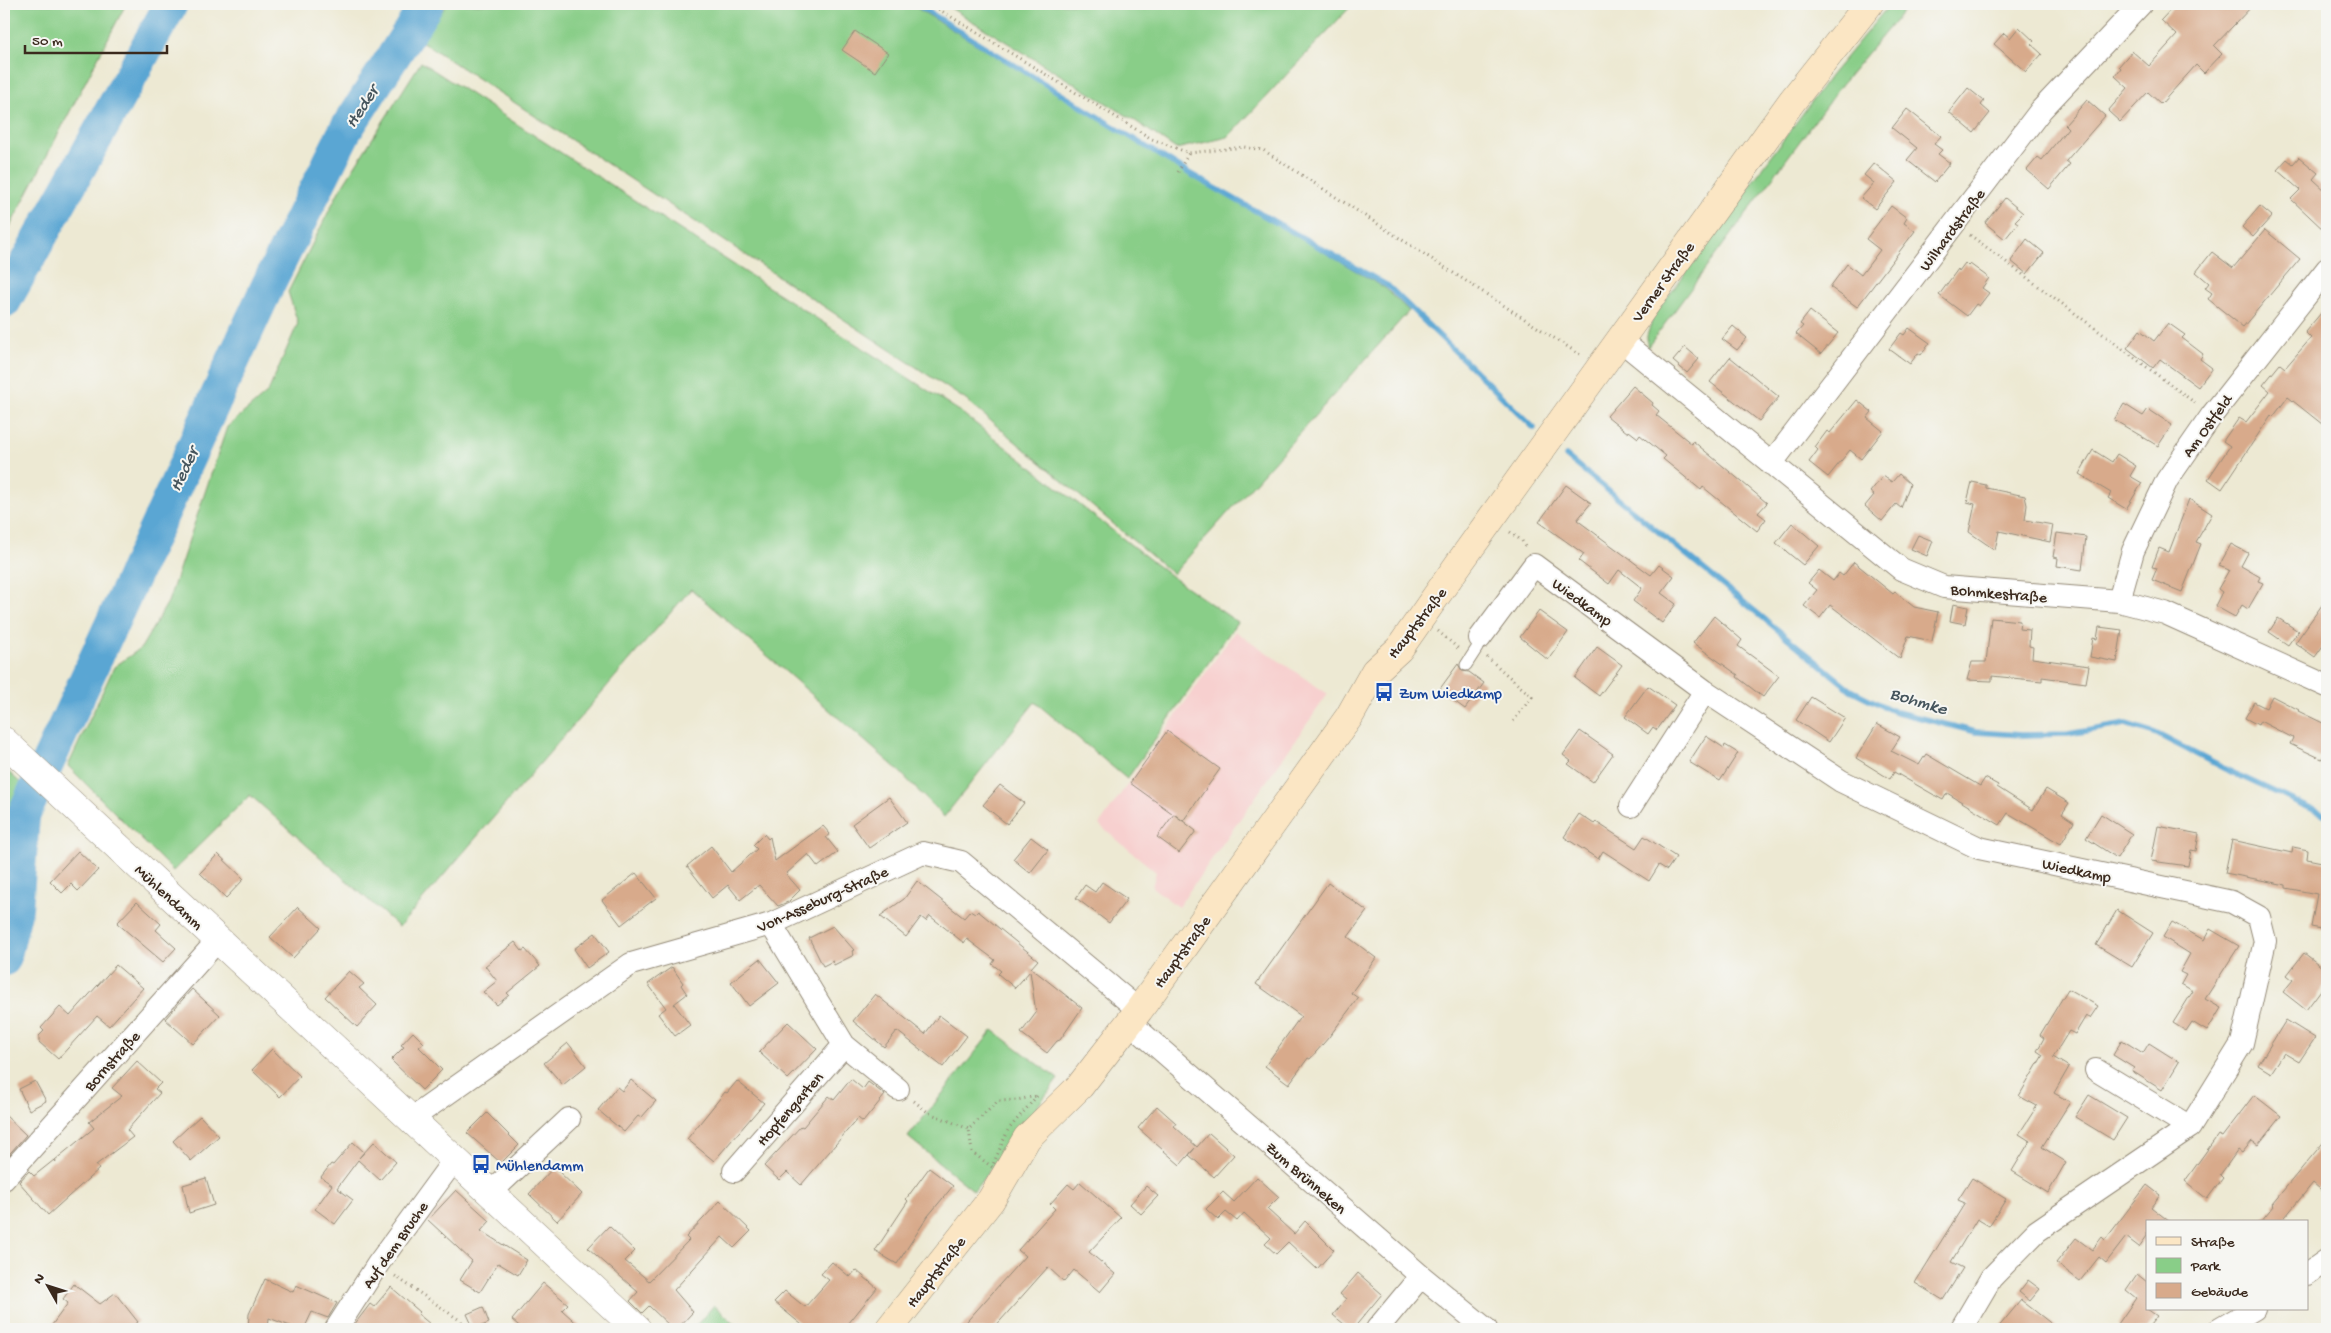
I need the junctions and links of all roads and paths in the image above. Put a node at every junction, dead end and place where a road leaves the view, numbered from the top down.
1 (930, 4) edge
2 (1869, 4) edge
3 (2141, 4) edge
4 (1189, 154) junction
5 (1178, 172) dead end
6 (1955, 224) junction
7 (2327, 269) edge
8 (1619, 339) junction
9 (1600, 367) junction
10 (2212, 415) junction
11 (1771, 464) junction
12 (1506, 528) dead end
13 (1460, 562) joint
14 (1534, 565) junction
15 (2119, 601) junction
16 (1435, 629) dead end
17 (1474, 652) junction
18 (2327, 686) edge
19 (1705, 691) junction
20 (1512, 723) dead end
21 (10, 747) edge
22 (1631, 806) dead end
23 (771, 924) junction
24 (218, 940) junction
25 (1134, 1016) junction
26 (844, 1045) junction
27 (2096, 1070) dead end
28 (898, 1088) joint
29 (1037, 1096) dead end
30 (411, 1119) junction
31 (568, 1119) dead end
32 (2190, 1127) junction
33 (969, 1130) junction
34 (454, 1160) junction
35 (992, 1167) dead end
36 (734, 1171) dead end
37 (4, 1179) edge
38 (490, 1193) junction
39 (2327, 1260) edge
40 (378, 1264) junction
41 (2308, 1273) edge
42 (1421, 1276) junction
43 (2253, 1310) edge
44 (2229, 1328) edge
45 (336, 1329) edge
46 (466, 1329) edge
47 (637, 1329) edge
48 (889, 1329) edge
49 (1377, 1329) edge
50 (1486, 1329) edge
51 (1961, 1329) edge

1 - 4 path
2 - 8 main road, Verner Straße
3 - 6 street, Wilhardstraße
4 - 5 path
4 - 9 path
6 - 10 path
6 - 11 street, Wilhardstraße
7 - 10 street, Am Ostfeld
8 - 9 main road, Verner Straße
8 - 11 street, Bohmkestraße
9 - 13 main road, Verner Straße
10 - 15 street, Am Ostfeld
11 - 15 street, Bohmkestraße
12 - 14 path
13 - 25 main road, Hauptstraße
14 - 17 street
14 - 19 street, Wiedkamp
15 - 18 street, Bohmkestraße
16 - 17 path
17 - 20 path
19 - 22 street
19 - 32 street, Wiedkamp
21 - 24 street, Mühlendamm
23 - 25 street, Von-Asseburg-Straße
23 - 26 street
23 - 30 street, Von-Asseburg-Straße
24 - 30 street, Mühlendamm
24 - 37 street, Bornstraße
25 - 42 street, Zum Brünneken
25 - 48 main road, Hauptstraße
26 - 28 street
26 - 36 street, Hopfengarten
27 - 32 street
28 - 33 path
29 - 33 path
30 - 34 street, Mühlendamm
31 - 38 street
32 - 51 street, Wiedkamp
33 - 35 path
34 - 38 street, Mühlendamm
34 - 40 street, Auf dem Bruche
38 - 47 street, Mühlendamm
39 - 41 street
40 - 45 street, Auf dem Bruche
40 - 46 path
42 - 49 street
42 - 50 street, Zum Brünneken
43 - 44 street

